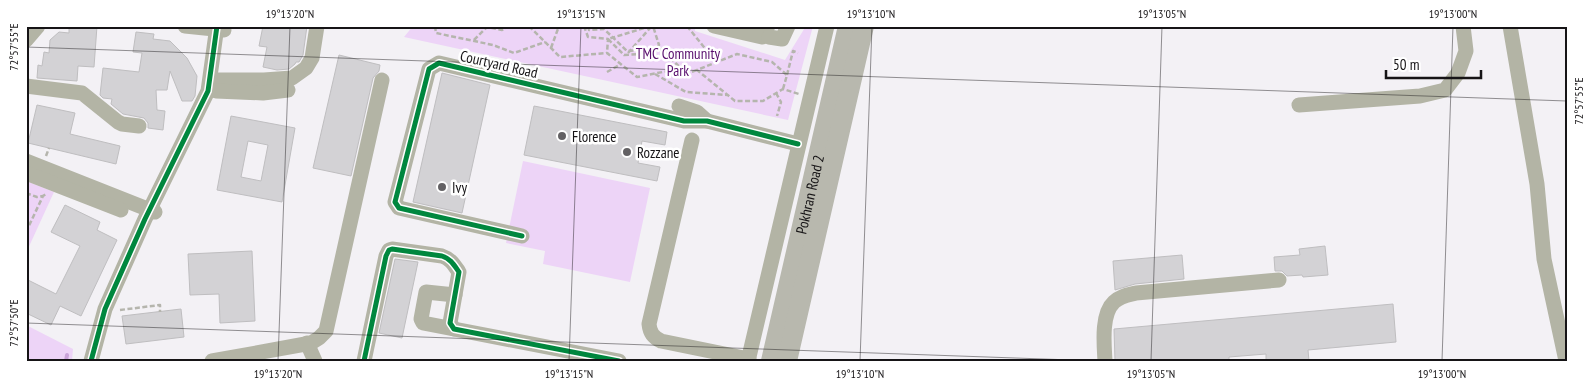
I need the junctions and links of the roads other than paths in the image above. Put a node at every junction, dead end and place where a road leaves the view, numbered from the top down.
1 (38, 26) edge
2 (185, 26) edge
3 (317, 26) edge
4 (714, 26) edge
5 (788, 26) edge
6 (827, 26) edge
7 (848, 26) edge
8 (864, 26) edge
9 (1463, 26) edge
10 (1510, 26) edge
11 (221, 28) edge
12 (769, 32) edge
13 (26, 40) edge
14 (382, 80) dead end
15 (217, 85) junction
16 (26, 86) edge
17 (288, 90) dead end
18 (679, 106) dead end
19 (1298, 106) dead end
20 (707, 121) junction
21 (139, 126) dead end
22 (692, 140) dead end
23 (798, 144) junction
24 (26, 161) edge
25 (35, 172) edge
26 (150, 215) junction
27 (522, 236) dead end
28 (1279, 280) dead end
29 (454, 295) junction
30 (454, 329) junction
31 (307, 343) junction
32 (589, 358) edge
33 (748, 360) edge
34 (91, 361) edge
35 (212, 361) edge
36 (315, 361) edge
37 (364, 361) edge
38 (619, 361) edge
39 (770, 361) edge
40 (786, 361) edge
41 (1105, 361) edge
42 (1566, 361) edge

1 - 13 street
2 - 11 street
3 - 15 street
4 - 12 street
5 - 12 street
6 - 23 street
7 - 39 main road, Pokhran Road 2
8 - 40 main road, Pokhran Road 2
9 - 19 street
10 - 42 street
11 - 15 street
11 - 26 street
14 - 31 street
15 - 17 street
15 - 26 street
16 - 21 street
18 - 20 street
20 - 23 street, Courtyard Road
20 - 27 street, Courtyard Road
22 - 33 street
23 - 33 street
24 - 25 street
25 - 26 street
26 - 34 street
28 - 41 street
29 - 30 street
29 - 30 street
29 - 37 street
30 - 32 street
31 - 35 street
31 - 36 street
32 - 38 street

